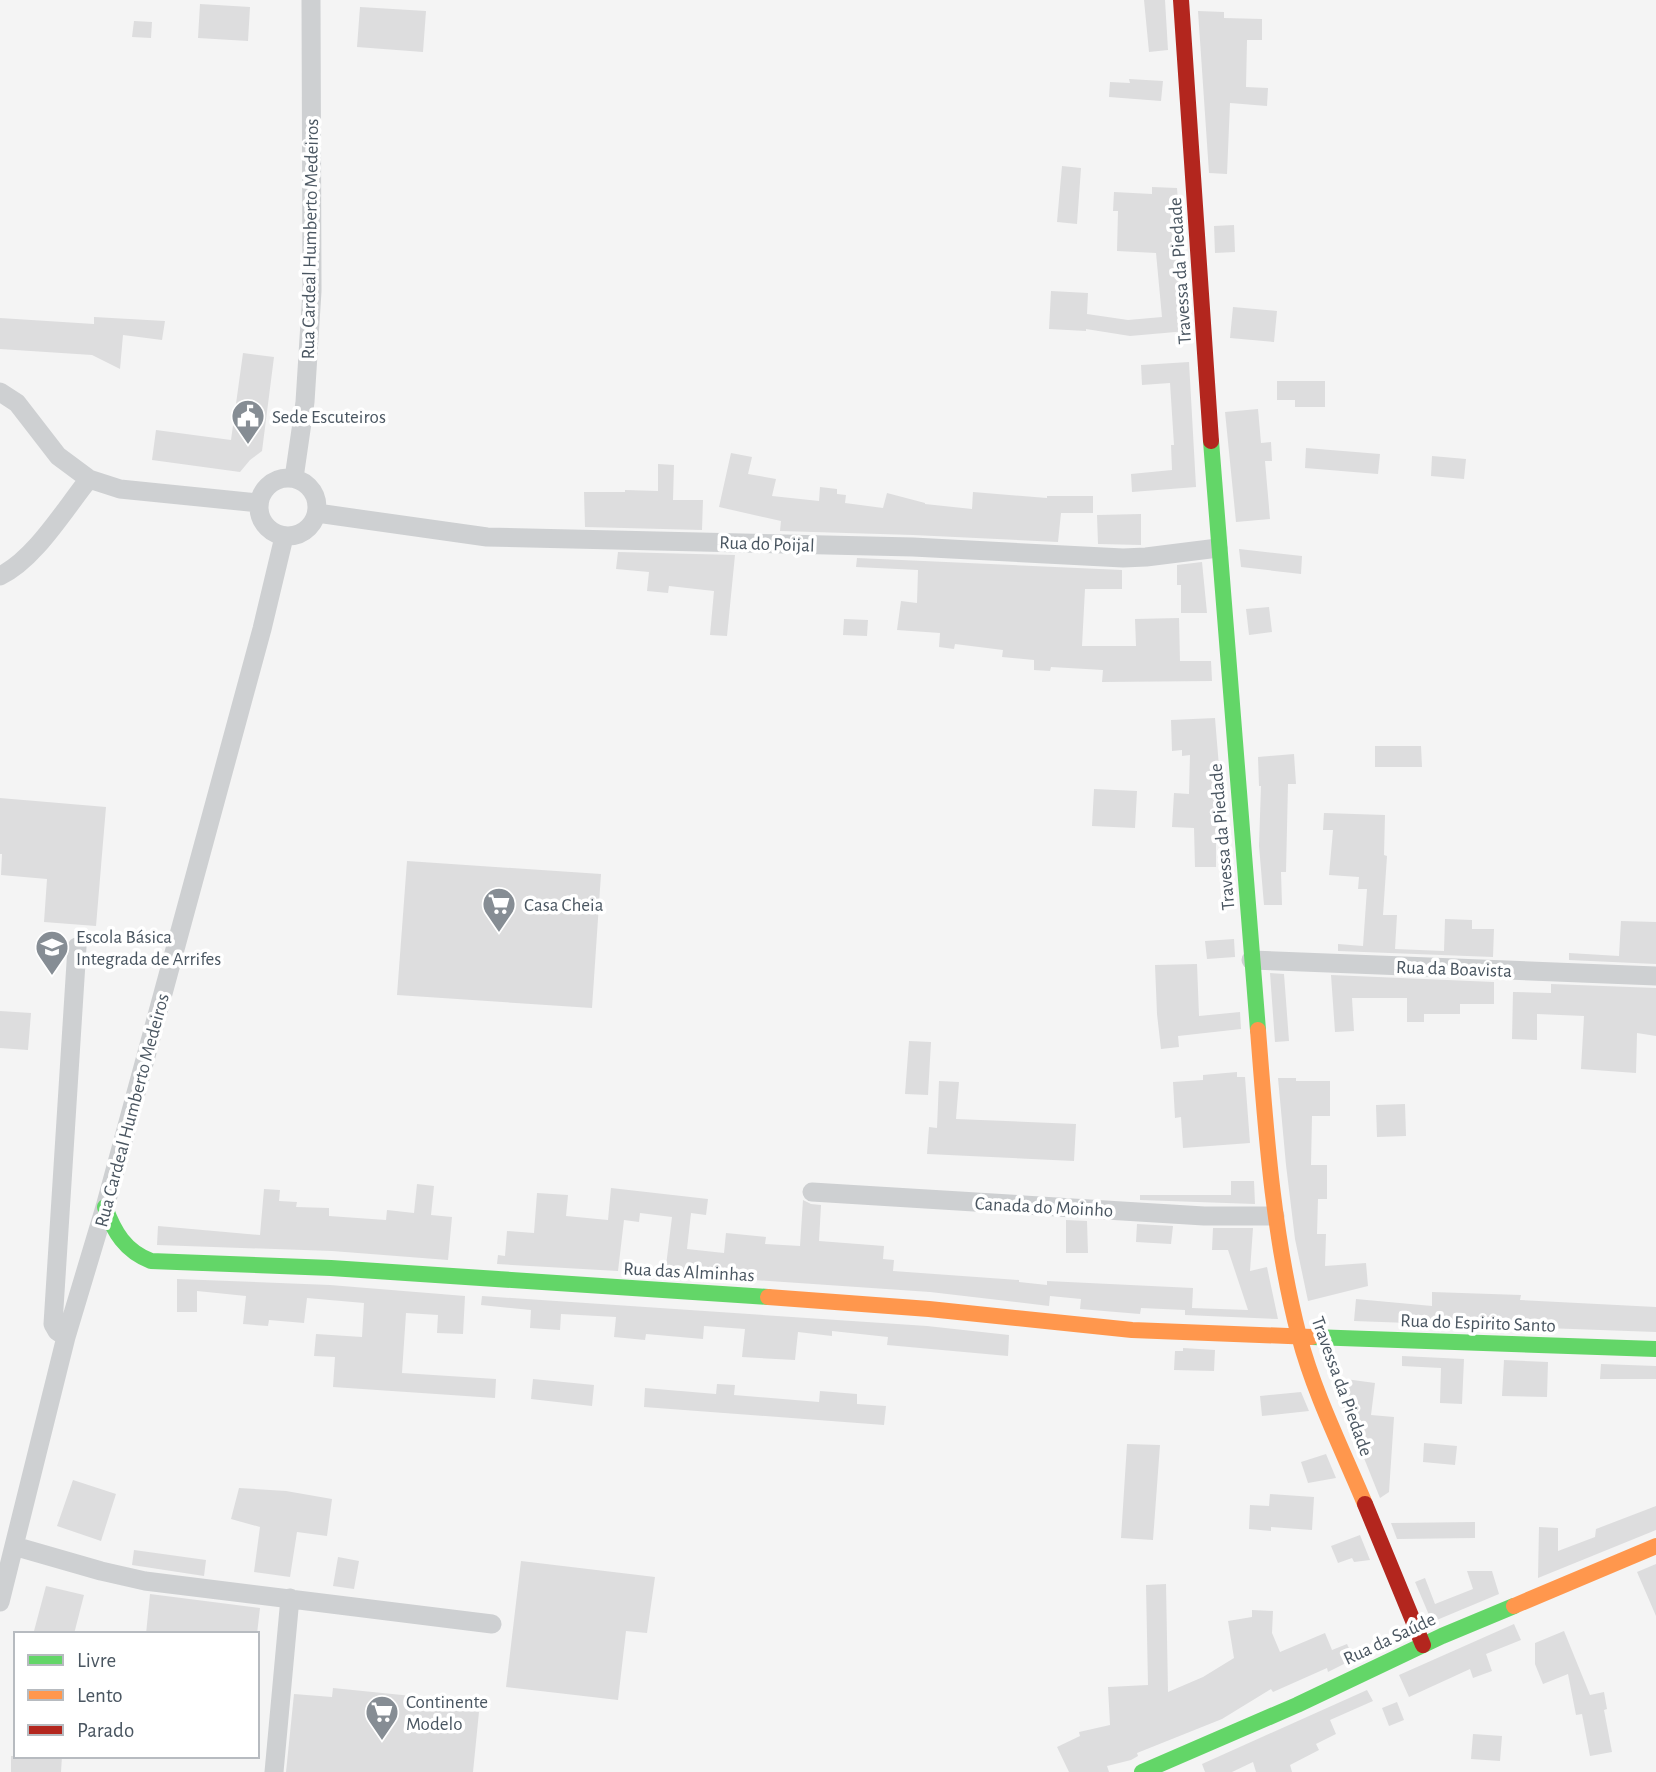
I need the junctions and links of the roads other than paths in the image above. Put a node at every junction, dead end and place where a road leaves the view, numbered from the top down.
1 (311, 0) edge
2 (1181, 0) edge
3 (0, 392) edge
4 (294, 478) junction
5 (89, 479) junction
6 (259, 503) junction
7 (317, 513) junction
8 (284, 537) junction
9 (1218, 548) junction
10 (0, 576) edge
11 (77, 947) dead end
12 (1251, 960) junction
13 (1656, 976) edge
14 (812, 1192) dead end
15 (105, 1208) junction
16 (1275, 1216) junction
17 (89, 1267) junction
18 (57, 1268) junction
19 (66, 1337) junction
20 (1298, 1337) junction
21 (1656, 1349) edge
22 (14, 1546) junction
23 (1656, 1546) edge
24 (5, 1565) edge
25 (290, 1598) junction
26 (0, 1602) edge
27 (492, 1624) dead end
28 (1423, 1645) junction
29 (274, 1772) edge
30 (1142, 1772) edge

1 - 4 street, Rua Cardeal Humberto Medeiros
2 - 9 street, Travessa da Piedade
3 - 5 street
4 - 6 street
4 - 7 street
5 - 6 street
5 - 10 street
6 - 8 street
7 - 8 street
7 - 9 street, Rua do Poijal
8 - 15 street, Rua Cardeal Humberto Medeiros
9 - 12 street, Travessa da Piedade
11 - 18 street
12 - 13 street, Rua da Boavista
12 - 16 street, Travessa da Piedade
14 - 16 street, Canada do Moinho
15 - 17 street, Rua Cardeal Humberto Medeiros
15 - 20 street, Rua das Alminhas
16 - 20 street, Travessa da Piedade
17 - 18 street
17 - 19 street, Rua Cardeal Humberto Medeiros
18 - 19 street
19 - 22 street, Rua Cardeal Humberto Medeiros
20 - 21 street, Rua do Espirito Santo
20 - 28 street, Travessa da Piedade
22 - 24 street, Rua Cardeal Humberto Medeiros
22 - 25 street
23 - 28 street, Rua da Saúde
24 - 26 street, Rua Cardeal Humberto Medeiros
25 - 27 street
25 - 29 street
28 - 30 street, Rua da Saúde

